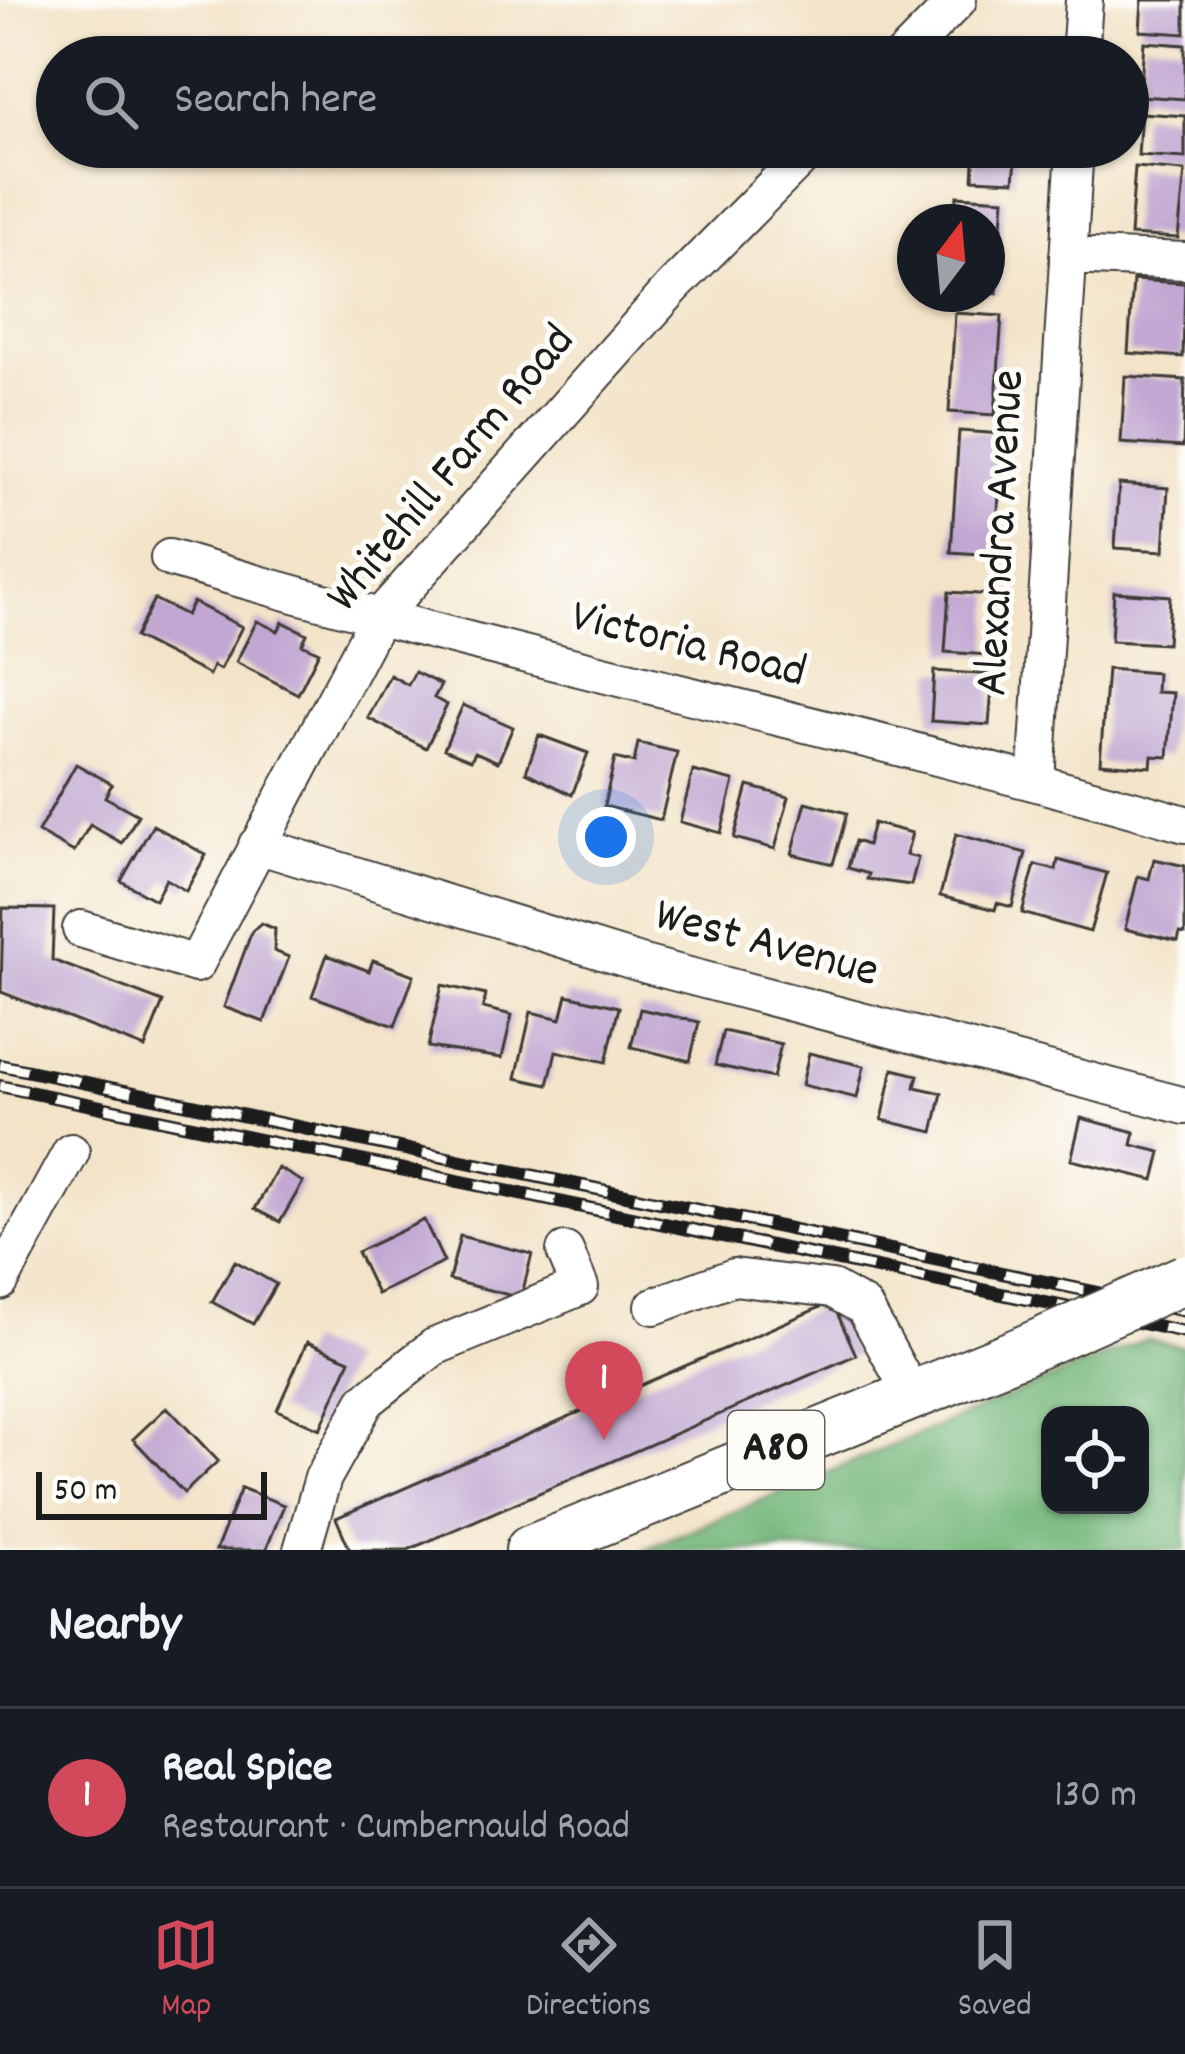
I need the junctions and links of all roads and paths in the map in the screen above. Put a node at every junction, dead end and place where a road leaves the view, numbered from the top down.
1 (958, 0) edge
2 (1084, 0) edge
3 (923, 36) edge
4 (1081, 36) edge
5 (791, 168) edge
6 (1074, 168) edge
7 (1068, 256) junction
8 (1185, 261) edge
9 (170, 558) dead end
10 (377, 620) junction
11 (1036, 781) junction
12 (1185, 824) edge
13 (257, 845) junction
14 (81, 929) dead end
15 (1185, 1106) edge
16 (71, 1152) dead end
17 (566, 1251) dead end
18 (1185, 1279) edge
19 (0, 1282) edge
20 (655, 1306) dead end
21 (912, 1395) junction
22 (302, 1550) edge
23 (530, 1550) edge

1 - 3 street
2 - 4 street
5 - 10 street, Whitehill Farm Road
6 - 7 street, Alexandra Avenue
7 - 8 street
7 - 11 street, Alexandra Avenue
9 - 10 street, Victoria Road
10 - 11 street, Victoria Road
10 - 13 street, Whitehill Farm Road
11 - 12 street, Victoria Road
13 - 14 street, Whitehill Farm Road
13 - 15 street, West Avenue
16 - 19 street
17 - 22 street
18 - 21 main road, A80, bridge
20 - 21 street
21 - 23 main road, A80

